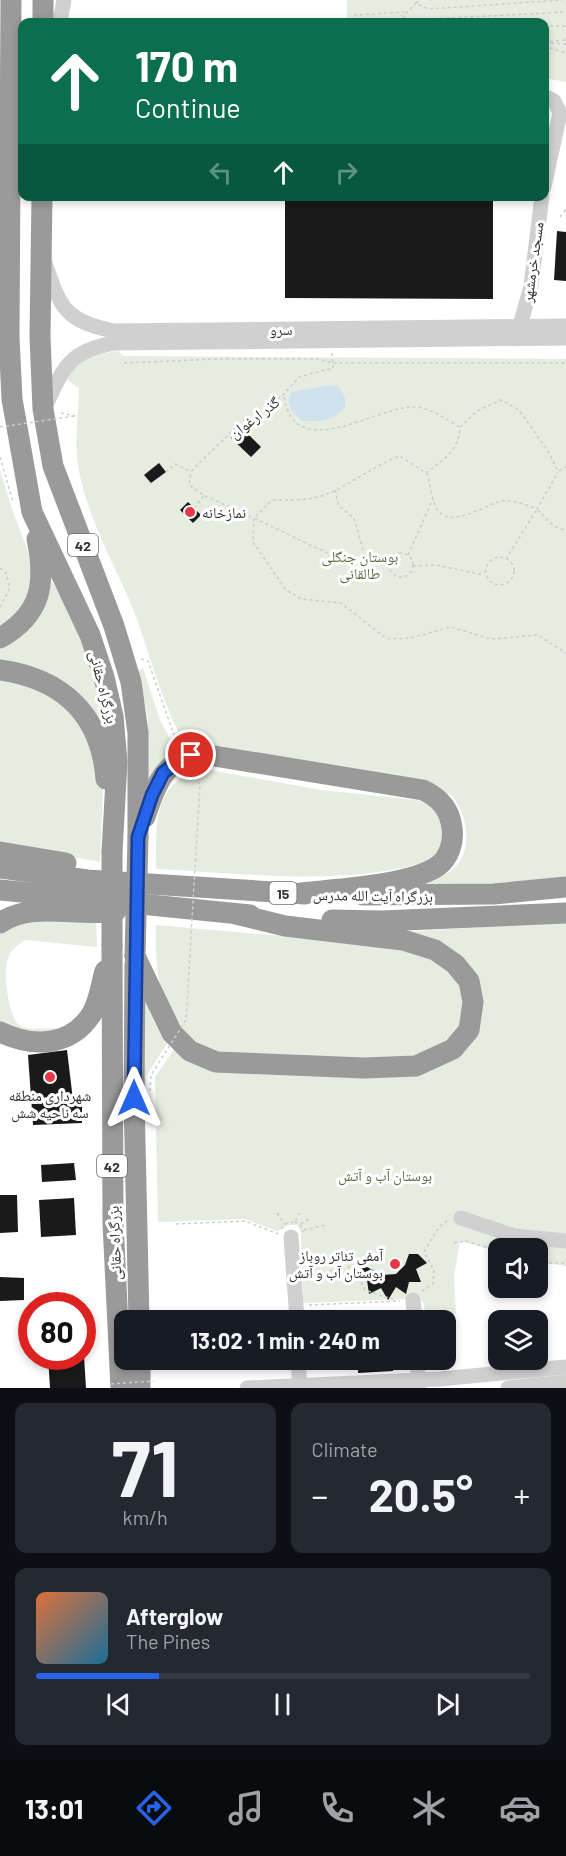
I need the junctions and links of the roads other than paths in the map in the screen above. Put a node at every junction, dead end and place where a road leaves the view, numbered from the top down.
1 (11, 0) edge
2 (43, 0) edge
3 (64, 0) edge
4 (43, 18) edge
5 (61, 18) edge
6 (549, 98) edge
7 (5, 110) edge
8 (549, 164) edge
9 (42, 201) edge
10 (541, 201) edge
11 (41, 251) junction
12 (520, 326) junction
13 (566, 326) edge
14 (566, 338) edge
15 (43, 409) junction
16 (23, 508) junction
17 (0, 638) edge
18 (0, 670) edge
19 (138, 837) junction
20 (112, 852) junction
21 (2, 863) edge
22 (566, 887) edge
23 (0, 890) edge
24 (292, 894) junction
25 (149, 905) junction
26 (236, 914) junction
27 (566, 914) edge
28 (0, 923) edge
29 (112, 945) junction
30 (135, 956) junction
31 (0, 1032) edge
32 (461, 1218) road end
33 (296, 1228) road end
34 (566, 1241) edge
35 (406, 1300) road end
36 (139, 1310) edge
37 (296, 1310) edge
38 (410, 1310) edge
39 (566, 1367) edge
40 (138, 1370) edge
41 (299, 1370) edge
42 (566, 1383) edge
43 (419, 1384) edge
44 (440, 1384) edge
45 (136, 1386) edge
46 (300, 1387) edge
47 (247, 1388) edge
48 (508, 1388) edge

1 - 7 highway, بزرگراه حقانی / 42
2 - 4 highway
3 - 5 street
6 - 8 street
7 - 16 highway, بزرگراه حقانی / 42
9 - 11 highway, 42
10 - 12 street, مسجد خرمشهر
11 - 12 street, سرو
11 - 15 highway, بزرگراه حقانی / 42
12 - 13 street, سرو
14 - 15 street, سرو
15 - 19 highway, بزرگراه حقانی / 42
16 - 17 highway
16 - 20 highway, بزرگراه حقانی / 42
18 - 20 highway
19 - 24 highway
19 - 30 highway, بزرگراه حقانی / 42, bridge
20 - 29 highway, بزرگراه حقانی / 42, bridge
21 - 24 highway, بزرگراه آیت الله مدرس / 15
22 - 24 highway, بزرگراه آیت الله مدرس / 15
23 - 25 highway, بزرگراه آیت الله مدرس / 15
25 - 26 highway, بزرگراه آیت الله مدرس / 15
25 - 28 highway
26 - 27 highway, بزرگراه آیت الله مدرس / 15
26 - 30 highway
29 - 31 highway
29 - 45 highway, بزرگراه حقانی / 42
30 - 36 highway, بزرگراه حقانی / 42
32 - 34 street
33 - 37 street
35 - 38 street
39 - 44 street
40 - 45 highway
41 - 46 street
42 - 48 street
43 - 44 street
43 - 46 street
46 - 47 street

